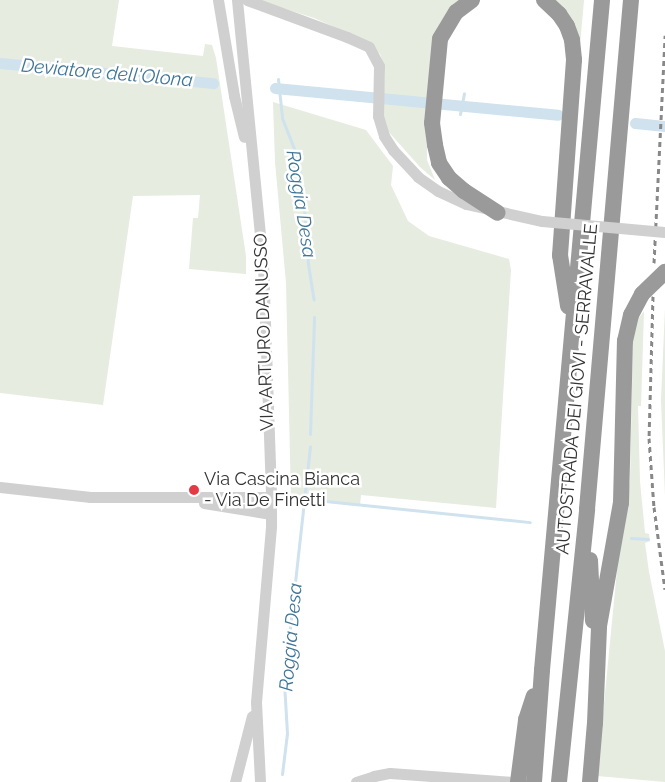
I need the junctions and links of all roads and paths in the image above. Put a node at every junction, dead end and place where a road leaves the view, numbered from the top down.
1 (218, 0) edge
2 (237, 0) edge
3 (247, 0) edge
4 (472, 0) edge
5 (544, 0) edge
6 (602, 0) edge
7 (631, 0) edge
8 (252, 168) junction
9 (498, 213) junction
10 (665, 232) edge
11 (665, 272) edge
12 (572, 331) junction
13 (0, 487) edge
14 (270, 497) junction
15 (177, 498) junction
16 (587, 509) junction
17 (271, 514) junction
18 (542, 670) junction
19 (596, 675) junction
20 (256, 702) junction
21 (236, 782) edge
22 (260, 782) edge
23 (356, 782) edge
24 (512, 782) edge
25 (518, 782) edge
26 (534, 782) edge
27 (559, 782) edge
28 (590, 782) edge

1 - 8 street, VIA ARTURO DANUSSO
2 - 8 street, VIA ARTURO DANUSSO
3 - 9 street
4 - 9 highway
5 - 12 highway
6 - 12 highway, AUTOSTRADA DEI GIOVI - SERRAVALLE
7 - 16 highway, AUTOSTRADA DEI GIOVI - SERRAVALLE
8 - 14 street, VIA ARTURO DANUSSO
9 - 10 street, bridge
11 - 19 highway, bridge
12 - 18 highway, AUTOSTRADA DEI GIOVI - SERRAVALLE
13 - 15 street
14 - 15 street
14 - 17 street, VIA ARTURO DANUSSO
15 - 17 street
16 - 19 highway
16 - 27 highway, AUTOSTRADA DEI GIOVI - SERRAVALLE
17 - 20 street, VIA ARTURO DANUSSO
18 - 25 highway
18 - 26 highway, AUTOSTRADA DEI GIOVI - SERRAVALLE
19 - 28 highway
20 - 21 street
20 - 22 street
23 - 24 street

